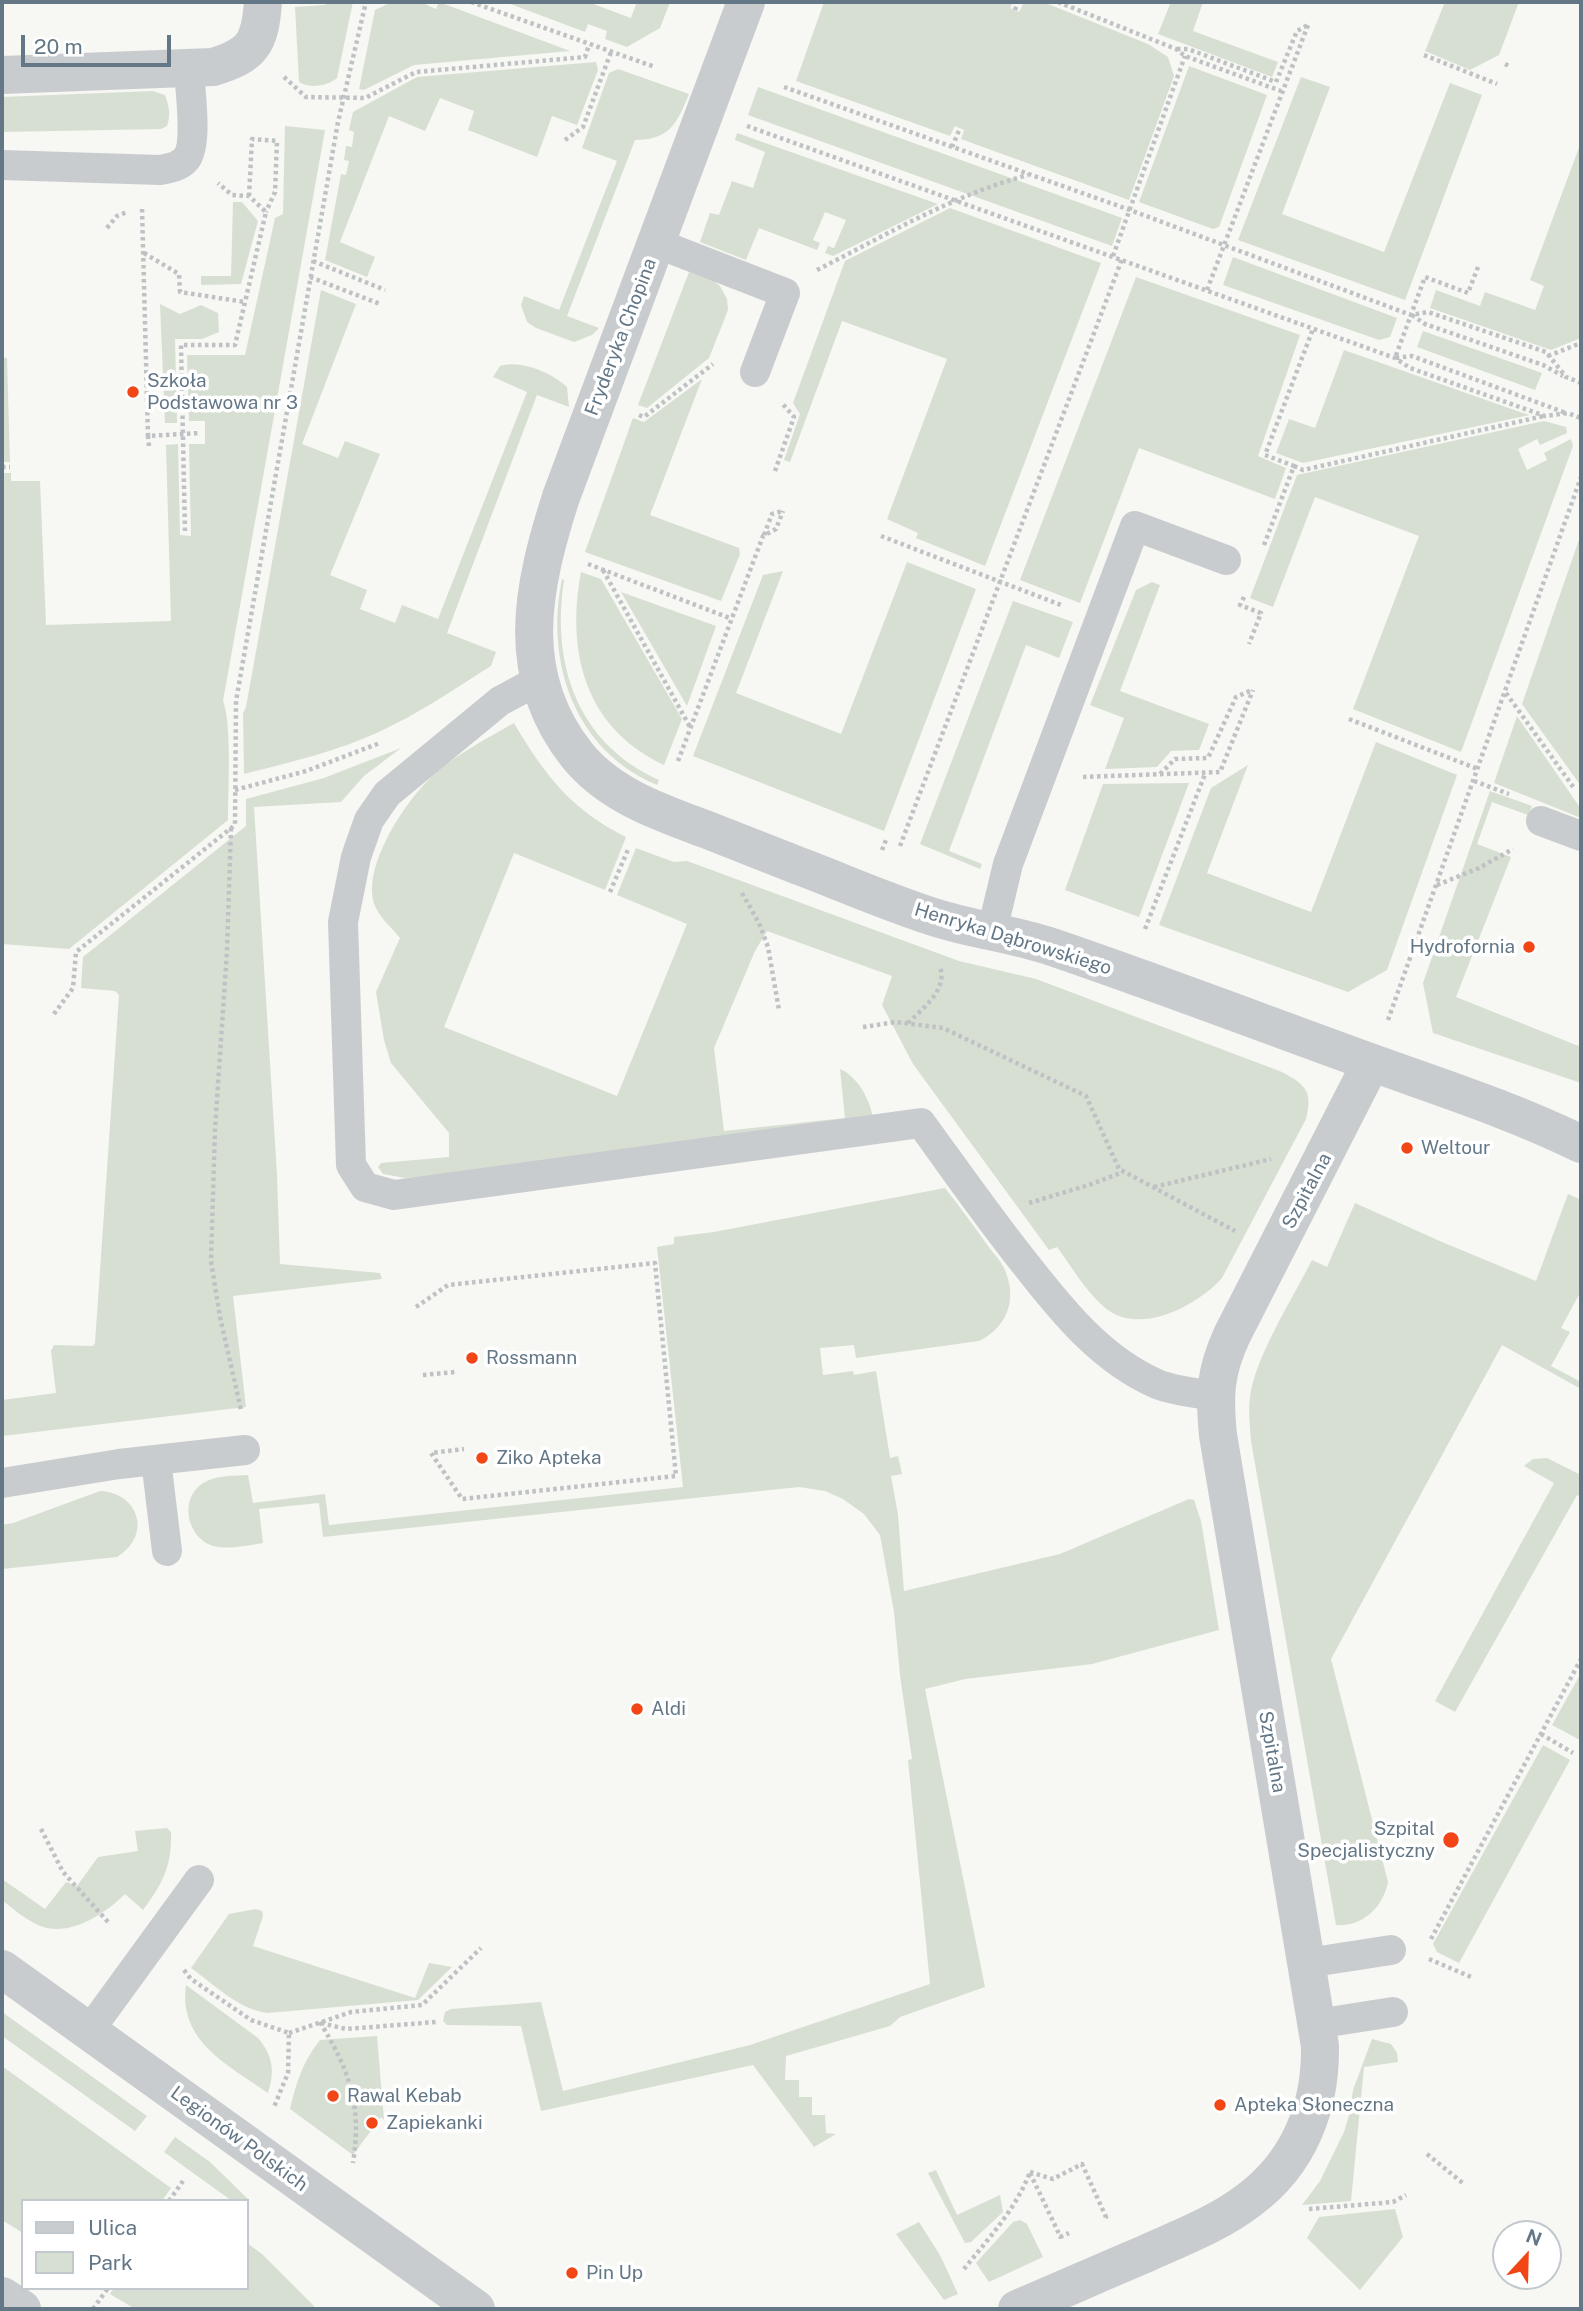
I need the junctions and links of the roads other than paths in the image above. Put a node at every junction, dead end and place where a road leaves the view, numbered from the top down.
1 (263, 2) edge
2 (746, 2) edge
3 (189, 69) junction
4 (2, 75) edge
5 (2, 165) edge
6 (656, 243) junction
7 (755, 372) road end
8 (1226, 560) road end
9 (539, 680) junction
10 (1541, 821) road end
11 (1581, 836) edge
12 (992, 931) junction
13 (1371, 1063) junction
14 (1581, 1144) edge
15 (1215, 1396) junction
16 (245, 1450) dead end
17 (156, 1460) junction
18 (2, 1483) edge
19 (167, 1551) dead end
20 (199, 1880) dead end
21 (1391, 1950) dead end
22 (1307, 1964) junction
23 (2, 1969) edge
24 (1393, 2012) dead end
25 (1317, 2024) junction
26 (89, 2031) junction
27 (2, 2297) edge
28 (22, 2309) edge
29 (476, 2309) edge
30 (1017, 2309) edge

1 - 3 street
2 - 6 street, Fryderyka Chopina
3 - 4 street
3 - 5 lane
6 - 7 lane
6 - 9 street, Fryderyka Chopina
8 - 12 lane
9 - 12 street, Henryka Dąbrowskiego
9 - 15 lane
10 - 11 lane
12 - 13 street, Henryka Dąbrowskiego
13 - 14 street, Henryka Dąbrowskiego
13 - 15 street, Szpitalna
15 - 22 street, Szpitalna
16 - 17 lane
17 - 18 lane
17 - 19 lane
20 - 26 lane
21 - 22 lane
22 - 25 street, Szpitalna
23 - 26 street, Legionów Polskich
24 - 25 lane
25 - 30 street, Szpitalna
26 - 29 street, Legionów Polskich
27 - 28 street

